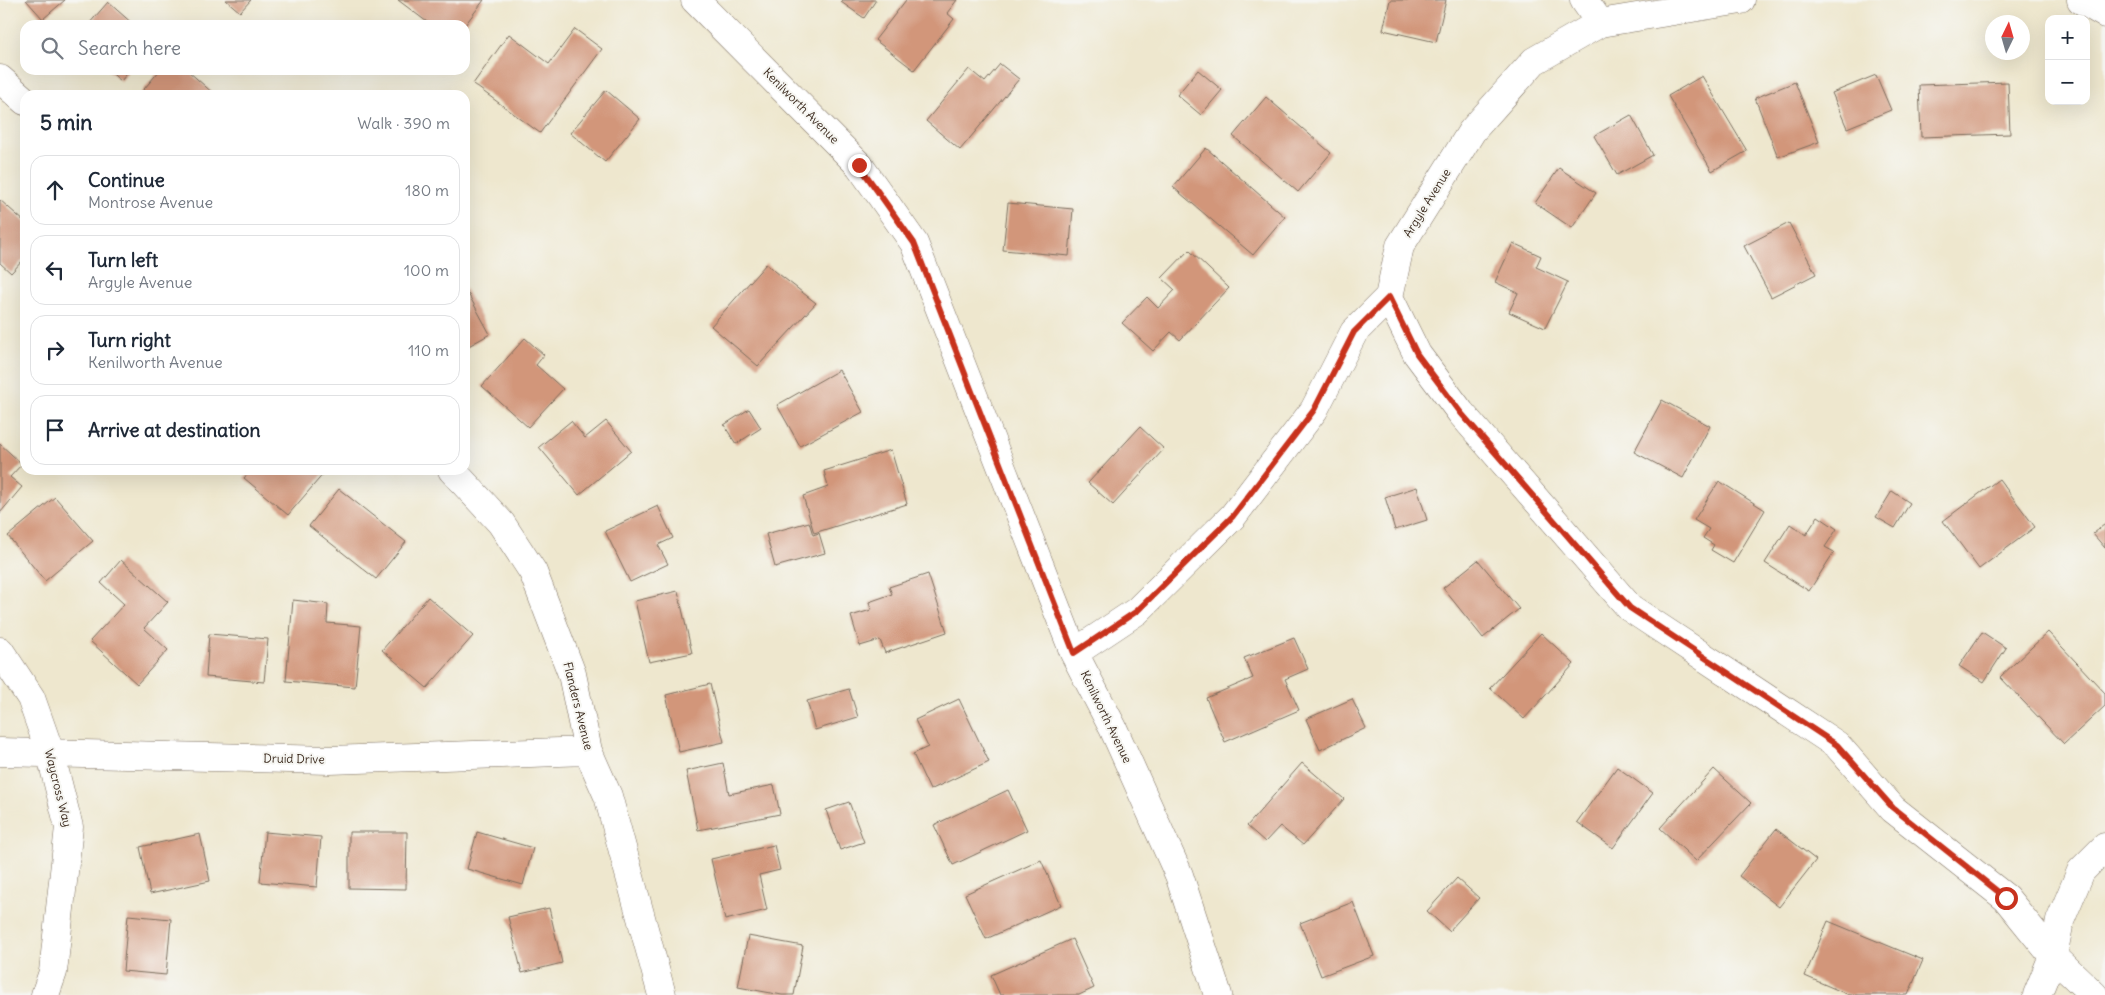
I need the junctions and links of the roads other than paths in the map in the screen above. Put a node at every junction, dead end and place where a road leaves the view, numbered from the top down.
1 (695, 0) edge
2 (1584, 0) edge
3 (1742, 0) edge
4 (2081, 0) edge
5 (2105, 14) edge
6 (1600, 22) junction
7 (0, 79) edge
8 (20, 97) edge
9 (1389, 297) junction
10 (457, 475) edge
11 (0, 651) edge
12 (1074, 653) junction
13 (588, 751) junction
14 (0, 752) edge
15 (50, 752) junction
16 (2105, 847) edge
17 (2054, 956) junction
18 (45, 995) edge
19 (662, 995) edge
20 (1218, 995) edge
21 (2037, 995) edge
22 (2094, 995) edge

1 - 12 street, Kenilworth Avenue
2 - 6 street
3 - 6 street
4 - 5 street
6 - 9 street, Argyle Avenue
7 - 8 street
9 - 12 street
9 - 17 street
10 - 13 street, Flanders Avenue
11 - 15 street, Waycross Way
12 - 20 street, Kenilworth Avenue
13 - 15 street, Druid Drive
13 - 19 street, Flanders Avenue
14 - 15 street, Druid Drive
15 - 18 street, Waycross Way
16 - 17 street
17 - 21 street
17 - 22 street

